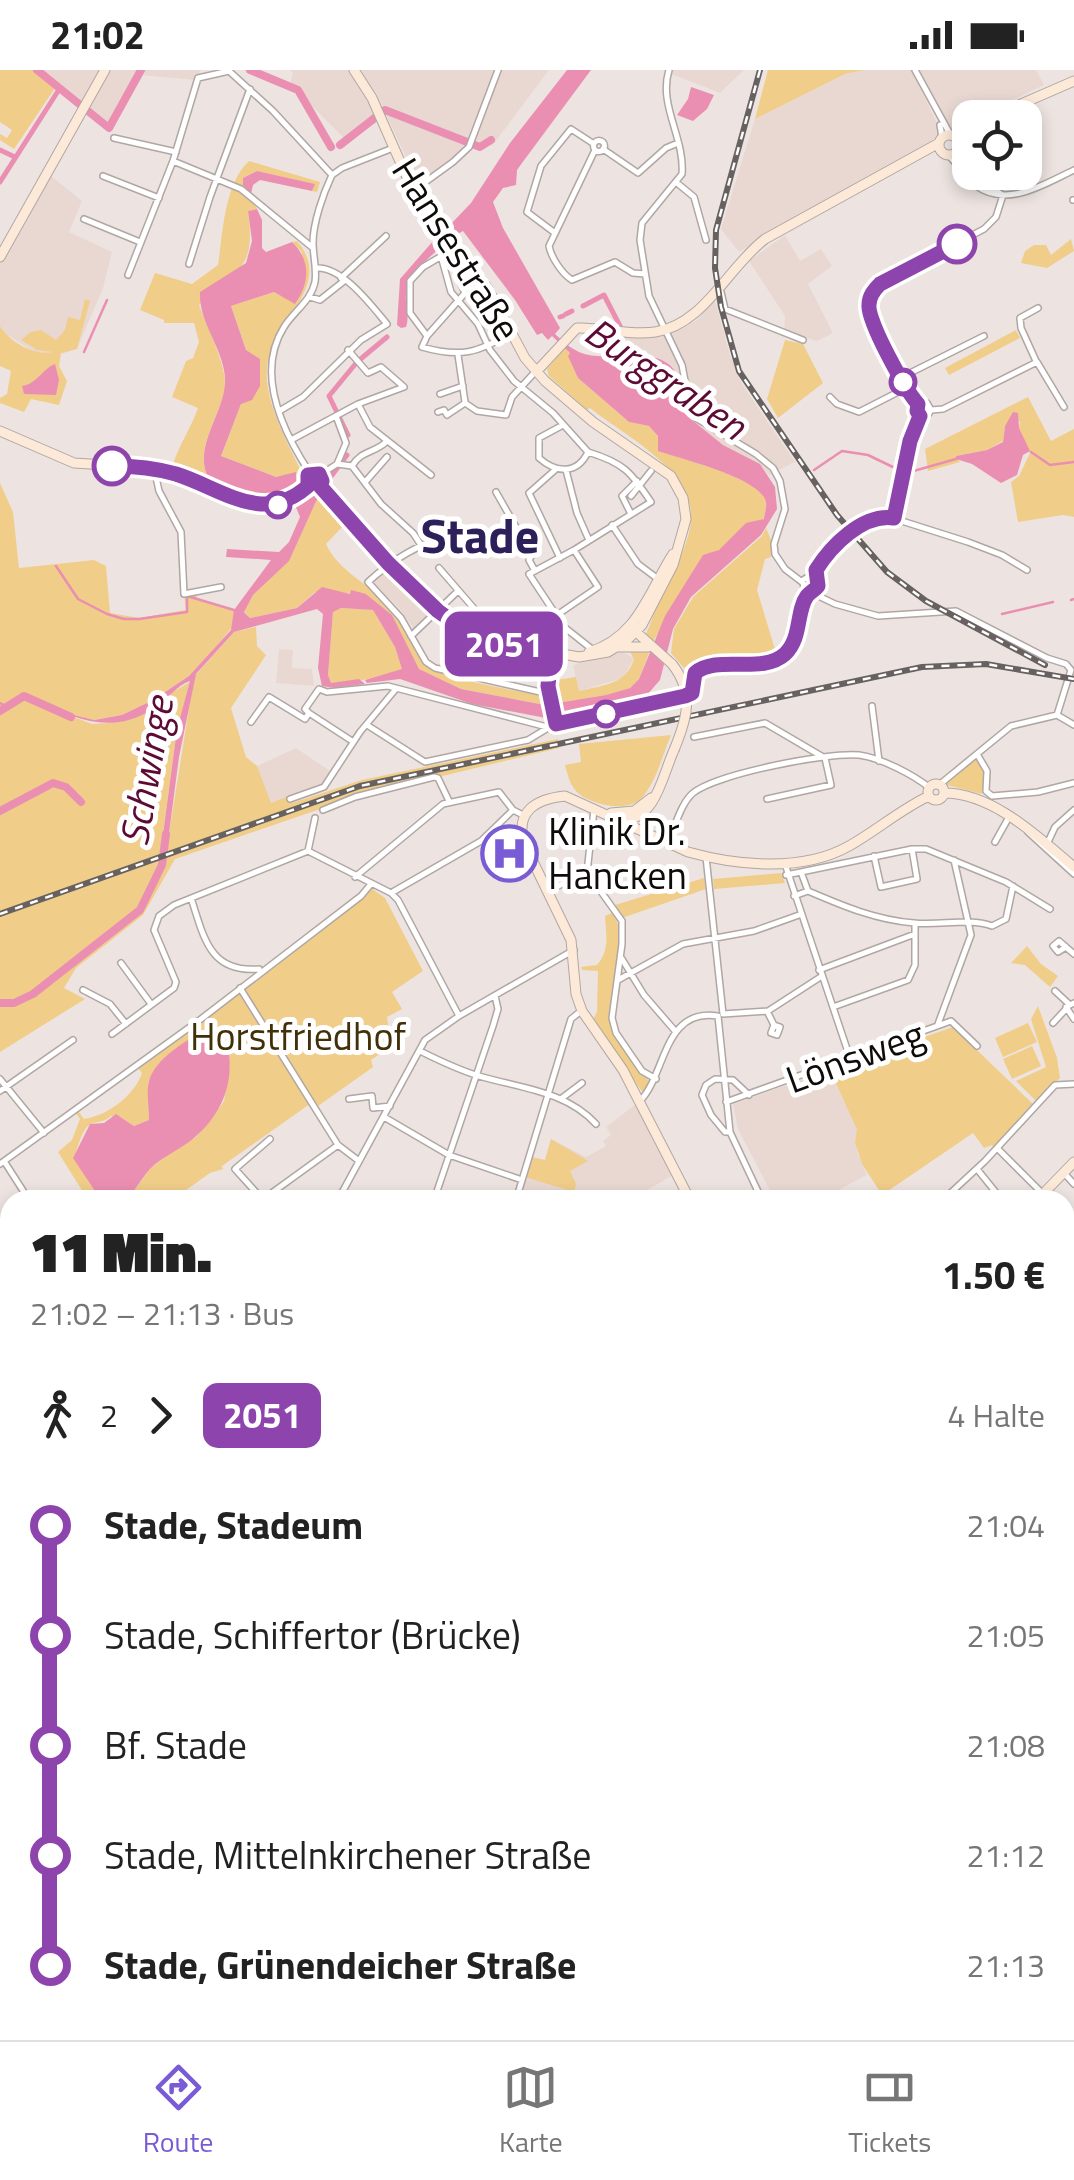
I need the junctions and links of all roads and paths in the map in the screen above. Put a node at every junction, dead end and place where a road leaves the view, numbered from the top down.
1 (105, 70) edge
2 (354, 70) edge
3 (498, 70) edge
4 (669, 70) edge
5 (915, 70) edge
6 (229, 71) edge
7 (1074, 81) edge
8 (250, 89) junction
9 (1031, 100) edge
10 (114, 138) dead end
11 (952, 142) edge
12 (678, 143) junction
13 (949, 144) junction
14 (393, 148) junction
15 (597, 148) junction
16 (176, 152) junction
17 (173, 161) junction
18 (1074, 170) edge
19 (102, 176) dead end
20 (332, 176) junction
21 (216, 178) junction
22 (677, 183) junction
23 (413, 191) junction
24 (1003, 194) junction
25 (159, 198) junction
26 (84, 219) dead end
27 (555, 233) junction
28 (386, 236) dead end
29 (450, 239) junction
30 (706, 240) dead end
31 (140, 242) junction
32 (313, 248) junction
33 (441, 256) junction
34 (0, 257) edge
35 (189, 264) dead end
36 (316, 268) junction
37 (645, 274) junction
38 (128, 276) dead end
39 (342, 279) junction
40 (461, 284) dead end
41 (720, 285) junction
42 (308, 297) junction
43 (458, 298) junction
44 (1038, 308) dead end
45 (665, 330) junction
46 (511, 334) junction
47 (427, 336) junction
48 (984, 336) dead end
49 (802, 340) dead end
50 (489, 346) junction
51 (348, 350) junction
52 (458, 355) junction
53 (1036, 362) junction
54 (536, 372) junction
55 (901, 378) junction
56 (463, 386) junction
57 (521, 388) junction
58 (906, 388) junction
59 (440, 394) dead end
60 (830, 397) dead end
61 (465, 403) junction
62 (358, 404) junction
63 (918, 404) junction
64 (1064, 407) dead end
65 (281, 410) junction
66 (931, 410) junction
67 (438, 412) dead end
68 (339, 413) junction
69 (920, 416) junction
70 (562, 425) junction
71 (0, 431) edge
72 (291, 440) junction
73 (387, 441) junction
74 (588, 452) junction
75 (387, 456) dead end
76 (344, 464) junction
77 (154, 468) junction
78 (556, 470) junction
79 (566, 470) junction
80 (651, 471) dead end
81 (431, 475) dead end
82 (366, 481) junction
83 (320, 483) junction
84 (639, 485) junction
85 (496, 492) dead end
86 (629, 492) junction
87 (641, 508) junction
88 (631, 514) junction
89 (894, 518) junction
90 (612, 525) junction
91 (444, 538) dead end
92 (588, 538) junction
93 (421, 544) junction
94 (574, 550) junction
95 (560, 558) junction
96 (388, 563) junction
97 (440, 568) dead end
98 (1027, 570) dead end
99 (532, 572) junction
100 (662, 581) junction
101 (808, 584) junction
102 (221, 587) dead end
103 (458, 591) junction
104 (438, 611) junction
105 (556, 616) junction
106 (490, 627) dead end
107 (411, 636) junction
108 (641, 637) junction
109 (594, 651) junction
110 (551, 652) junction
111 (573, 654) junction
112 (396, 690) junction
113 (550, 697) junction
114 (872, 706) dead end
115 (309, 713) junction
116 (1057, 715) junction
117 (251, 722) dead end
118 (553, 723) junction
119 (367, 725) junction
120 (1074, 725) edge
121 (694, 737) dead end
122 (353, 742) junction
123 (977, 754) junction
124 (825, 758) junction
125 (879, 761) junction
126 (1074, 783) edge
127 (935, 790) junction
128 (654, 794) junction
129 (290, 798) dead end
130 (767, 799) dead end
131 (450, 801) junction
132 (594, 807) junction
133 (323, 810) dead end
134 (648, 810) junction
135 (1074, 810) edge
136 (518, 813) junction
137 (1009, 817) junction
138 (315, 818) dead end
139 (632, 819) junction
140 (1027, 830) junction
141 (654, 834) junction
142 (668, 842) junction
143 (995, 842) dead end
144 (1047, 845) junction
145 (912, 849) junction
146 (308, 851) junction
147 (874, 856) junction
148 (706, 857) junction
149 (954, 860) junction
150 (786, 870) junction
151 (1074, 870) edge
152 (588, 872) junction
153 (801, 872) junction
154 (355, 877) junction
155 (371, 884) junction
156 (1013, 886) junction
157 (548, 891) junction
158 (808, 891) junction
159 (391, 893) junction
160 (794, 896) junction
161 (191, 898) junction
162 (1050, 909) dead end
163 (800, 915) junction
164 (968, 922) junction
165 (915, 924) junction
166 (916, 934) junction
167 (717, 936) junction
168 (1066, 947) dead end
169 (574, 950) junction
170 (1074, 954) edge
171 (620, 957) junction
172 (122, 964) dead end
173 (271, 964) junction
174 (820, 973) junction
175 (630, 974) junction
176 (618, 980) junction
177 (240, 988) junction
178 (83, 990) dead end
179 (1055, 991) dead end
180 (495, 996) junction
181 (151, 1004) junction
182 (832, 1007) junction
183 (582, 1010) junction
184 (1071, 1010) edge
185 (768, 1012) junction
186 (460, 1016) junction
187 (721, 1017) junction
188 (126, 1024) junction
189 (938, 1024) junction
190 (1053, 1024) dead end
191 (774, 1025) dead end
192 (676, 1032) junction
193 (112, 1034) dead end
194 (73, 1040) dead end
195 (977, 1046) dead end
196 (420, 1052) junction
197 (850, 1058) junction
198 (476, 1075) junction
199 (656, 1078) junction
200 (724, 1078) junction
201 (0, 1079) edge
202 (582, 1083) dead end
203 (1074, 1084) edge
204 (3, 1088) edge
205 (548, 1094) junction
206 (749, 1095) junction
207 (349, 1098) dead end
208 (562, 1098) junction
209 (640, 1101) junction
210 (726, 1102) junction
211 (390, 1106) junction
212 (384, 1117) junction
213 (596, 1124) dead end
214 (44, 1132) junction
215 (730, 1132) junction
216 (270, 1138) dead end
217 (338, 1145) junction
218 (997, 1148) junction
219 (449, 1154) junction
220 (359, 1161) junction
221 (1074, 1162) edge
222 (2, 1163) edge
223 (977, 1169) junction
224 (1064, 1173) junction
225 (522, 1180) junction
226 (1074, 1184) edge
227 (22, 1190) edge
228 (253, 1190) edge
229 (276, 1190) edge
230 (343, 1190) edge
231 (437, 1190) edge
232 (519, 1190) edge
233 (685, 1190) edge
234 (757, 1190) edge
235 (953, 1190) edge
236 (996, 1190) edge
237 (1034, 1190) edge
238 (1047, 1190) edge

1 - 34 main road
2 - 14 main road, Hansestraße
3 - 23 street
4 - 12 street
5 - 13 street
6 - 8 street
6 - 16 street
7 - 9 main road
8 - 20 street
8 - 21 street
10 - 16 street
11 - 13 main road
12 - 15 street
12 - 22 street
13 - 24 street
13 - 41 main road
14 - 20 street
14 - 23 main road, Hansestraße
15 - 27 street
15 - 27 street
16 - 17 street
17 - 21 street
17 - 25 street
18 - 24 street
19 - 25 street
20 - 32 street
21 - 32 street
21 - 35 street
22 - 30 street
22 - 37 street
23 - 29 main road, Hansestraße
24 - 55 street
25 - 31 street
26 - 31 street
27 - 37 street
28 - 39 street
29 - 33 street
29 - 46 main road, Hansestraße
31 - 38 street
32 - 36 street
33 - 43 street
33 - 47 street
36 - 39 street
36 - 42 street
37 - 45 street
39 - 42 street
39 - 51 street
40 - 43 street
41 - 45 main road
41 - 49 street
42 - 65 street
43 - 47 street
43 - 50 street
44 - 53 street
45 - 54 main road
45 - 101 street
46 - 50 street
46 - 54 main road, Hansestraße
47 - 52 street
48 - 55 street
50 - 52 street
50 - 57 street
51 - 62 street
51 - 65 street
52 - 56 street
53 - 64 street
53 - 66 street
54 - 57 street
54 - 100 main road, Hansestraße
55 - 58 street
56 - 59 street
56 - 61 street
57 - 61 street
57 - 70 street
58 - 60 street
58 - 63 street
61 - 67 street
62 - 68 street
62 - 73 street
63 - 66 street
63 - 69 street
65 - 72 street
66 - 69 street
68 - 72 street
68 - 76 street
69 - 89 street
70 - 74 street
70 - 78 street
71 - 77 main road
72 - 83 street
73 - 76 street
73 - 81 street
74 - 79 street
74 - 84 street
75 - 82 street
76 - 82 street
76 - 83 street
77 - 83 main road
77 - 102 street
78 - 79 street
78 - 95 street
79 - 92 street
80 - 84 street
82 - 93 street
83 - 96 main road
84 - 86 street
84 - 87 street
85 - 99 street
86 - 87 street
86 - 88 street
87 - 88 street
88 - 90 street
89 - 98 street
89 - 101 street
90 - 92 street
90 - 100 street
91 - 93 street
92 - 94 street
93 - 96 street
94 - 95 street
94 - 105 street
95 - 99 street
96 - 104 main road
96 - 107 street
97 - 103 street
99 - 105 street
100 - 108 main road
100 - 108 main road
101 - 116 street
101 - 118 street
103 - 104 street
103 - 106 street
104 - 107 street
104 - 110 main road
105 - 109 street
107 - 113 street
108 - 109 main road
108 - 111 main road
108 - 128 main road, bridge
109 - 111 main road
110 - 111 main road
110 - 113 street
112 - 115 street
112 - 118 street
112 - 119 street
113 - 118 street
114 - 125 street
115 - 117 street
115 - 122 street
116 - 120 street
116 - 123 street
118 - 119 street
119 - 122 street
121 - 124 street
122 - 129 street
123 - 126 street
123 - 127 street
124 - 125 street
124 - 130 street
124 - 142 street
125 - 127 street
127 - 137 main road
127 - 150 main road
128 - 134 main road
128 - 139 main road
131 - 133 street
131 - 136 street
131 - 154 street
132 - 136 main road
132 - 139 main road
132 - 152 street
134 - 139 main road
134 - 141 main road
135 - 144 street
136 - 157 main road
136 - 159 street
137 - 140 main road
137 - 143 street
138 - 146 street
139 - 141 main road
140 - 144 main road
140 - 151 street
141 - 142 main road
142 - 148 main road
144 - 151 main road
145 - 147 street
145 - 147 street
145 - 149 street
146 - 154 street
146 - 161 street
147 - 153 street
148 - 150 main road
148 - 167 street
149 - 156 street
149 - 164 street
150 - 153 street
150 - 160 street
152 - 157 street
152 - 171 street
153 - 158 street
154 - 155 street
155 - 159 street
155 - 173 street
156 - 162 street
156 - 164 street
157 - 169 main road
158 - 160 street
158 - 165 street
159 - 186 street
160 - 163 street
161 - 173 street
161 - 181 street
163 - 167 street
163 - 174 street
164 - 165 street
164 - 189 street
165 - 166 street
166 - 174 street
166 - 182 street
167 - 175 street
167 - 187 street
168 - 170 street
169 - 180 street
169 - 183 main road
171 - 175 street
171 - 176 street
172 - 181 street
173 - 177 street
174 - 182 street
174 - 185 street
175 - 176 street
175 - 192 street
176 - 199 street
177 - 214 street
177 - 217 street
178 - 188 street
179 - 184 street
180 - 186 street
180 - 198 street
181 - 188 street
182 - 197 street
183 - 205 street
183 - 209 main road
184 - 190 street
185 - 187 street
185 - 191 street
186 - 196 street
187 - 192 street
187 - 200 street
188 - 193 street
189 - 195 street, Lönsweg
189 - 197 street, Lönsweg
192 - 199 street
194 - 204 street
196 - 198 street
196 - 211 street
197 - 206 street, Lönsweg
198 - 205 street
198 - 219 street
199 - 209 street
200 - 206 street
200 - 210 street
200 - 215 street
201 - 204 street
202 - 208 street
203 - 218 street
204 - 214 street
205 - 208 street
205 - 225 street
206 - 210 street, Lönsweg
207 - 211 street
208 - 213 street
209 - 233 main road
210 - 215 street
211 - 212 street
212 - 219 street
212 - 220 street
214 - 222 street
215 - 234 street
216 - 228 street
217 - 220 street
217 - 229 street
218 - 223 street
218 - 237 street
219 - 225 street
219 - 231 street
220 - 230 street
221 - 224 main road
222 - 227 street
223 - 235 street
223 - 236 street
224 - 226 street
224 - 238 main road
225 - 232 street

